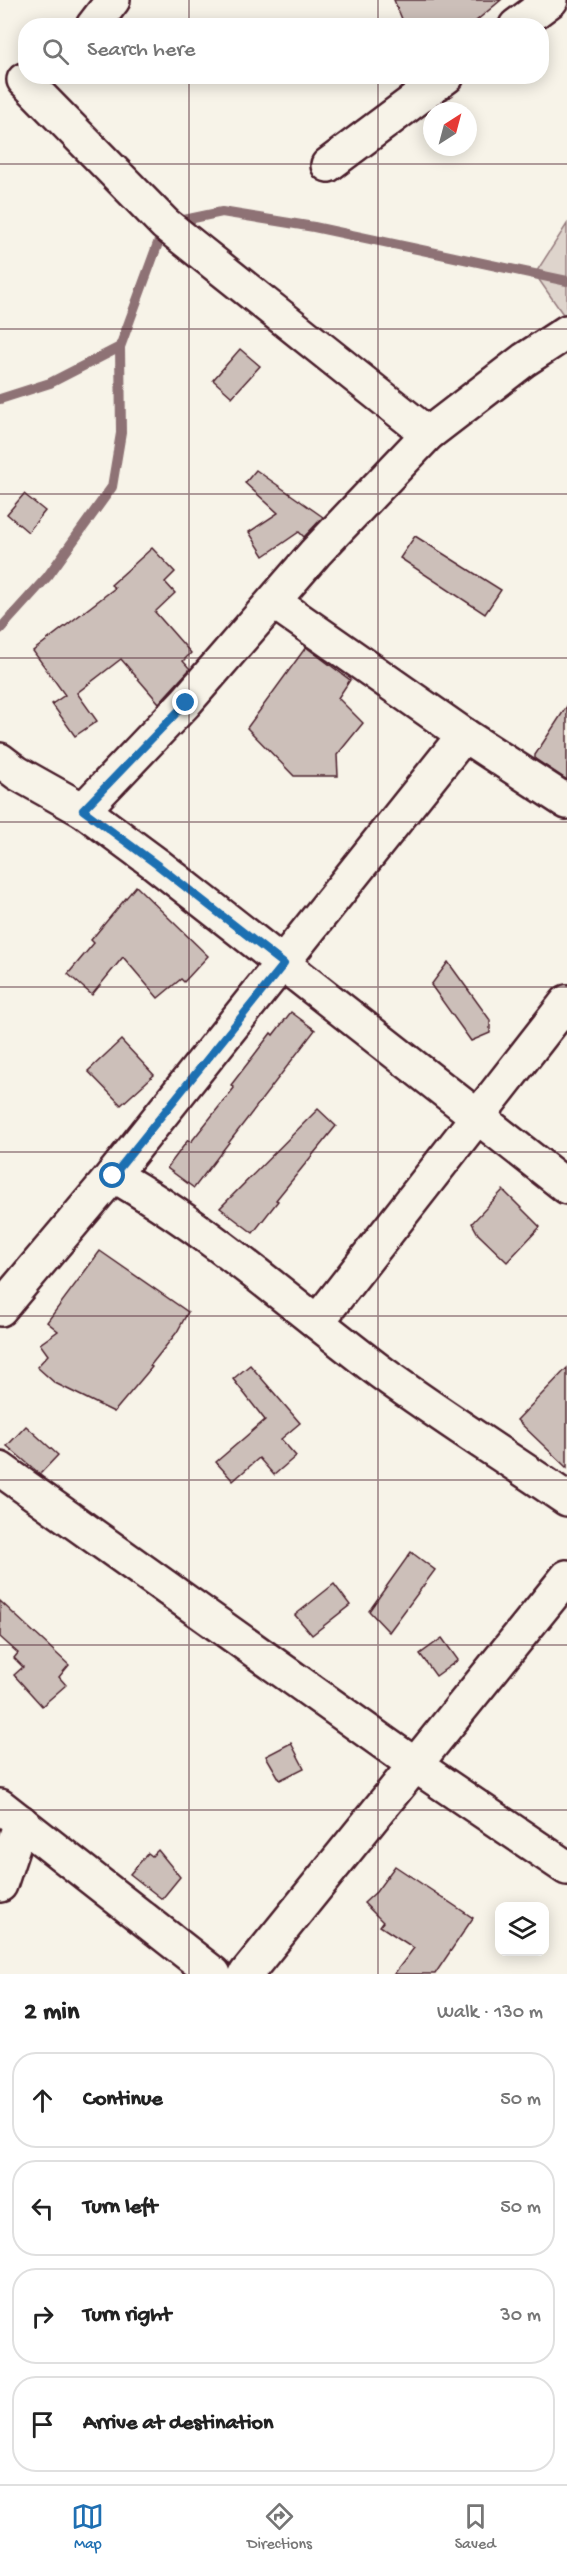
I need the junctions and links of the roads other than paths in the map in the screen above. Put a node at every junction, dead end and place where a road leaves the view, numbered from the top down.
1 (113, 0) edge
2 (550, 0) edge
3 (99, 18) edge
4 (526, 18) edge
5 (33, 84) edge
6 (436, 84) edge
7 (328, 165) dead end
8 (567, 332) edge
9 (428, 434) junction
10 (274, 602) junction
11 (464, 735) junction
12 (0, 760) edge
13 (567, 802) edge
14 (83, 810) junction
15 (284, 964) junction
16 (567, 1002) edge
17 (477, 1118) junction
18 (113, 1176) junction
19 (567, 1187) edge
20 (0, 1310) edge
21 (317, 1322) junction
22 (476, 1437) dead end
23 (0, 1469) edge
24 (567, 1499) edge
25 (567, 1577) edge
26 (415, 1765) junction
27 (11, 1814) edge
28 (567, 1868) edge
29 (0, 1885) edge
30 (214, 1974) edge
31 (246, 1974) edge

1 - 3 street
2 - 4 street
5 - 9 street
6 - 7 street
8 - 9 street
9 - 10 street
10 - 11 street
10 - 14 street
11 - 13 street
11 - 15 street
12 - 14 street
14 - 15 street
15 - 17 street
15 - 18 street
16 - 17 street
17 - 19 street
17 - 21 street
18 - 20 street
18 - 21 street
21 - 24 street
22 - 24 street
23 - 26 street
25 - 26 street
26 - 28 street
26 - 31 street
27 - 29 street
27 - 30 street

